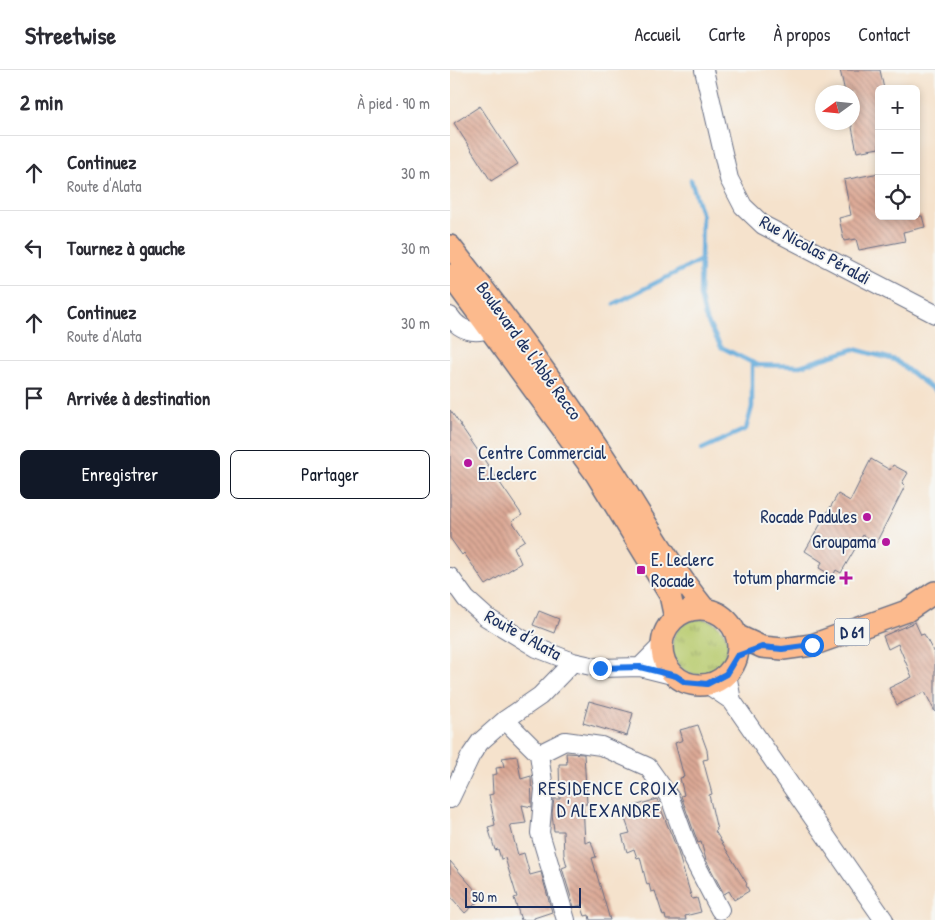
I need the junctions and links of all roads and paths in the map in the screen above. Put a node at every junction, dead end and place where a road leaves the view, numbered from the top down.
1 (704, 70) edge
2 (450, 246) edge
3 (450, 275) edge
4 (935, 314) edge
5 (450, 316) edge
6 (490, 328) junction
7 (450, 577) edge
8 (935, 592) edge
9 (704, 608) junction
10 (675, 618) junction
11 (736, 635) junction
12 (662, 645) junction
13 (762, 647) junction
14 (573, 662) junction
15 (732, 665) junction
16 (640, 667) junction
17 (676, 676) junction
18 (707, 684) junction
19 (732, 701) junction
20 (505, 720) junction
21 (539, 754) junction
22 (450, 799) edge
23 (720, 910) dead end
24 (566, 920) edge
25 (884, 920) edge

1 - 4 street, Rue Nicolas Péraldi
2 - 9 main road, Boulevard de l'Abbé Recco
3 - 6 main road, Boulevard de l'Abbé Recco
5 - 6 street
6 - 10 main road, Boulevard de l'Abbé Recco
7 - 14 street, Route d'Alata
8 - 13 main road, D 61
9 - 10 main road
9 - 11 main road
10 - 12 main road
11 - 13 main road, D 61
11 - 15 main road
12 - 16 street
12 - 17 main road
13 - 15 main road, D 61
14 - 16 street, Route d'Alata
14 - 20 street
15 - 18 main road
15 - 19 street
16 - 17 street, Route d'Alata
17 - 18 main road
18 - 19 street
19 - 25 street
20 - 21 street
20 - 22 street
21 - 23 street
21 - 24 street

